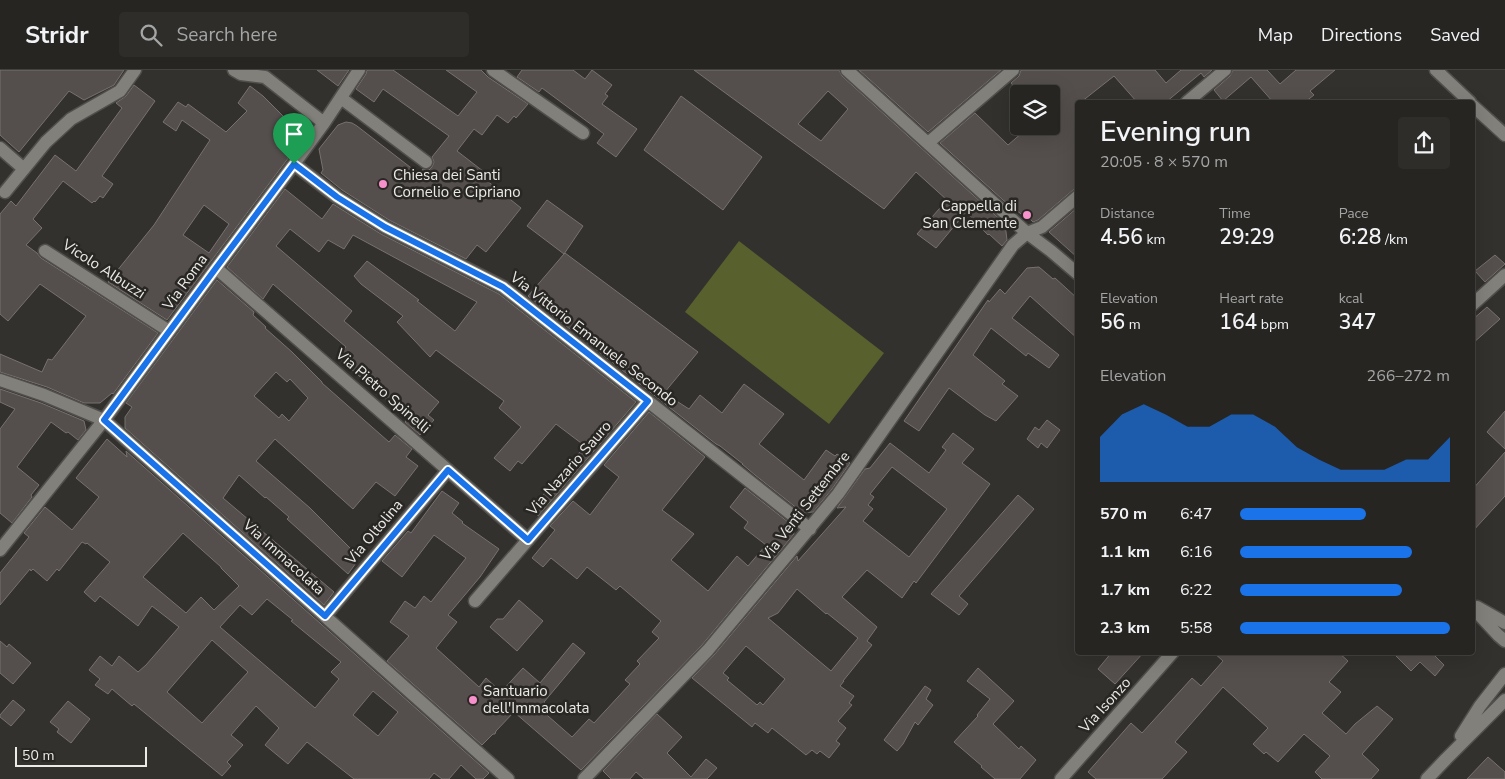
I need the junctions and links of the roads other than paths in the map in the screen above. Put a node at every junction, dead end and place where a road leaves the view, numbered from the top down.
1 (135, 70) edge
2 (359, 70) edge
3 (493, 70) edge
4 (847, 70) edge
5 (1012, 70) edge
6 (1225, 70) edge
7 (1436, 70) edge
8 (237, 72) edge
9 (341, 98) junction
10 (1189, 100) edge
11 (1467, 100) edge
12 (1475, 108) edge
13 (324, 123) junction
14 (583, 133) dead end
15 (1505, 135) edge
16 (928, 143) junction
17 (0, 148) edge
18 (426, 162) dead end
19 (294, 164) junction
20 (24, 168) junction
21 (5, 192) dead end
22 (1075, 199) edge
23 (1026, 233) junction
24 (46, 251) dead end
25 (216, 268) junction
26 (1075, 271) edge
27 (1505, 275) edge
28 (1475, 302) edge
29 (169, 331) junction
30 (0, 380) edge
31 (648, 401) junction
32 (104, 420) junction
33 (448, 470) junction
34 (810, 528) junction
35 (528, 540) junction
36 (0, 550) edge
37 (475, 601) dead end
38 (1475, 607) edge
39 (1475, 608) edge
40 (325, 616) junction
41 (1505, 623) edge
42 (1505, 641) edge
43 (1170, 655) edge
44 (1505, 674) edge
45 (1505, 700) edge
46 (1446, 758) junction
47 (508, 779) edge
48 (584, 779) edge
49 (1061, 779) edge
50 (1427, 779) edge

1 - 20 street
2 - 9 street, Via Roma
3 - 14 street
4 - 16 street
5 - 16 street
6 - 10 street
7 - 11 street
8 - 13 street
9 - 13 street, Via Roma
9 - 18 street
12 - 15 street
13 - 19 street, Via Roma
16 - 23 street
17 - 20 street
19 - 25 street, Via Roma
19 - 31 street, Via Vittorio Emanuele Secondo
20 - 21 street
22 - 23 street, Via Venti Settembre
23 - 26 street
23 - 34 street, Via Venti Settembre
24 - 29 street, Vicolo Albuzzi
25 - 29 street, Via Roma
25 - 33 street, Via Pietro Spinelli
27 - 28 street
29 - 32 street, Via Roma
30 - 32 street, Via Immacolata
31 - 34 street, Via Vittorio Emanuele Secondo
31 - 35 street, Via Nazario Sauro
32 - 36 street, Via Roma
32 - 40 street, Via Immacolata
33 - 35 street, Via Pietro Spinelli
33 - 40 street, Via Oltolina
34 - 48 street, Via Venti Settembre
35 - 37 street, Via Nazario Sauro
38 - 41 street
39 - 42 street
40 - 47 street, Via Immacolata
43 - 49 street, Via Isonzo
44 - 46 street
45 - 46 street
46 - 50 street

